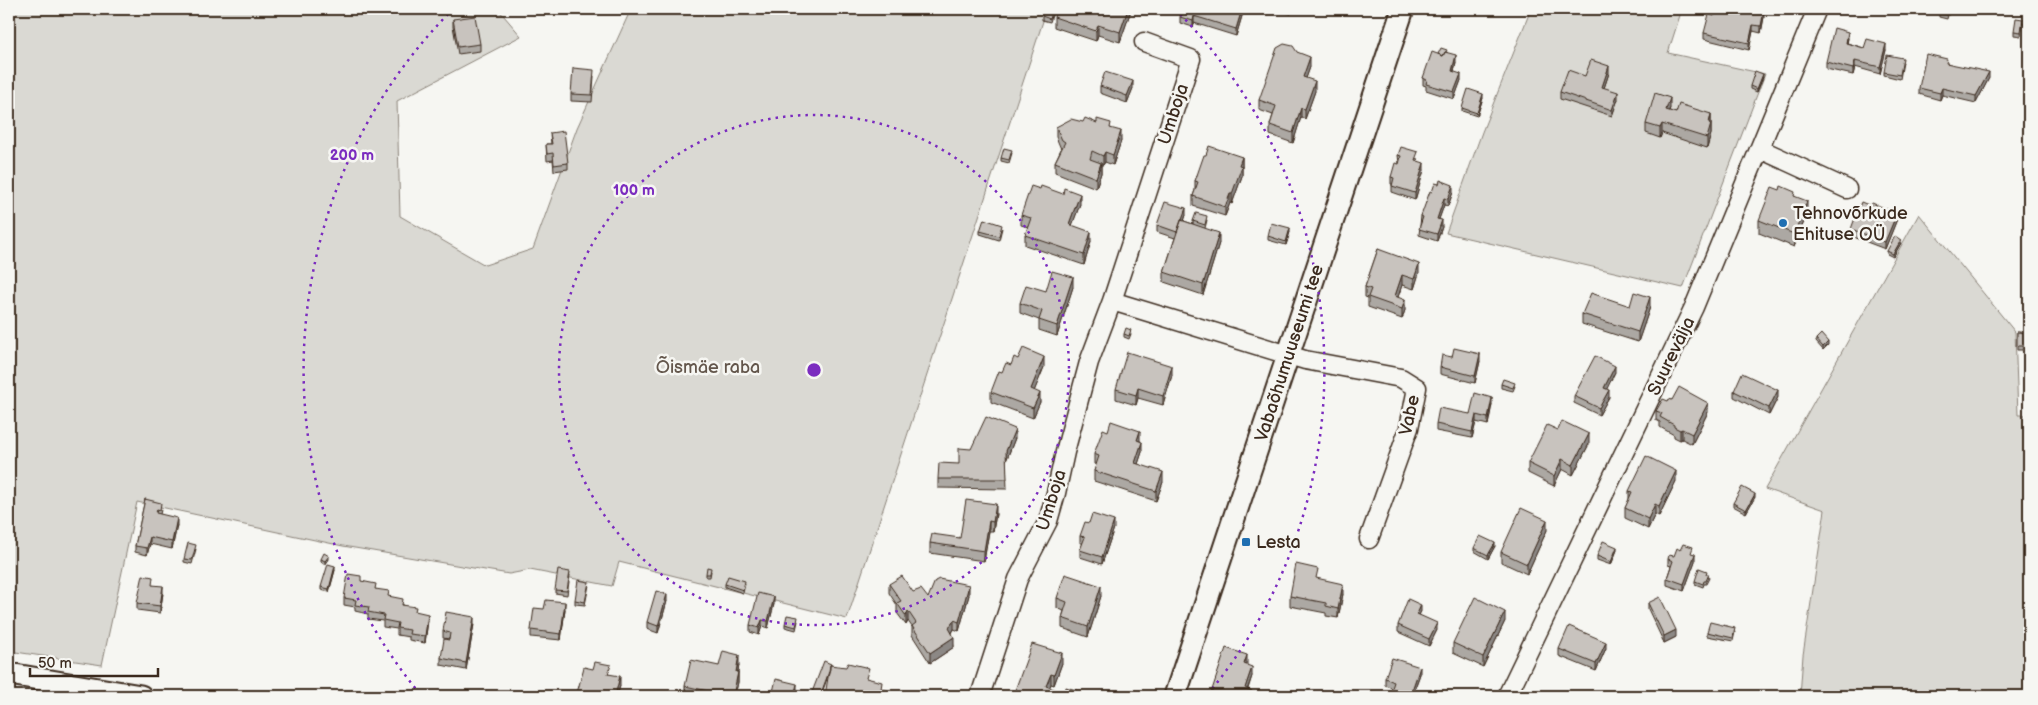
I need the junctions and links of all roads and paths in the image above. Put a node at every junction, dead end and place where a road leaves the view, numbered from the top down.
1 (1403, 9) edge
2 (1817, 9) edge
3 (1144, 42) dead end
4 (1760, 150) junction
5 (1847, 189) dead end
6 (1112, 301) junction
7 (1288, 356) junction
8 (1369, 539) dead end
9 (9, 674) edge
10 (141, 696) edge
11 (980, 696) edge
12 (1175, 696) edge
13 (1507, 696) edge

1 - 7 street, Vabaõhumuuseumi tee
2 - 4 street, Suurevälja
3 - 6 street, Umboja
4 - 5 street
4 - 13 street, Suurevälja
6 - 7 street
6 - 11 street, Umboja
7 - 8 street, Vabe
7 - 12 street, Vabaõhumuuseumi tee
9 - 10 street

